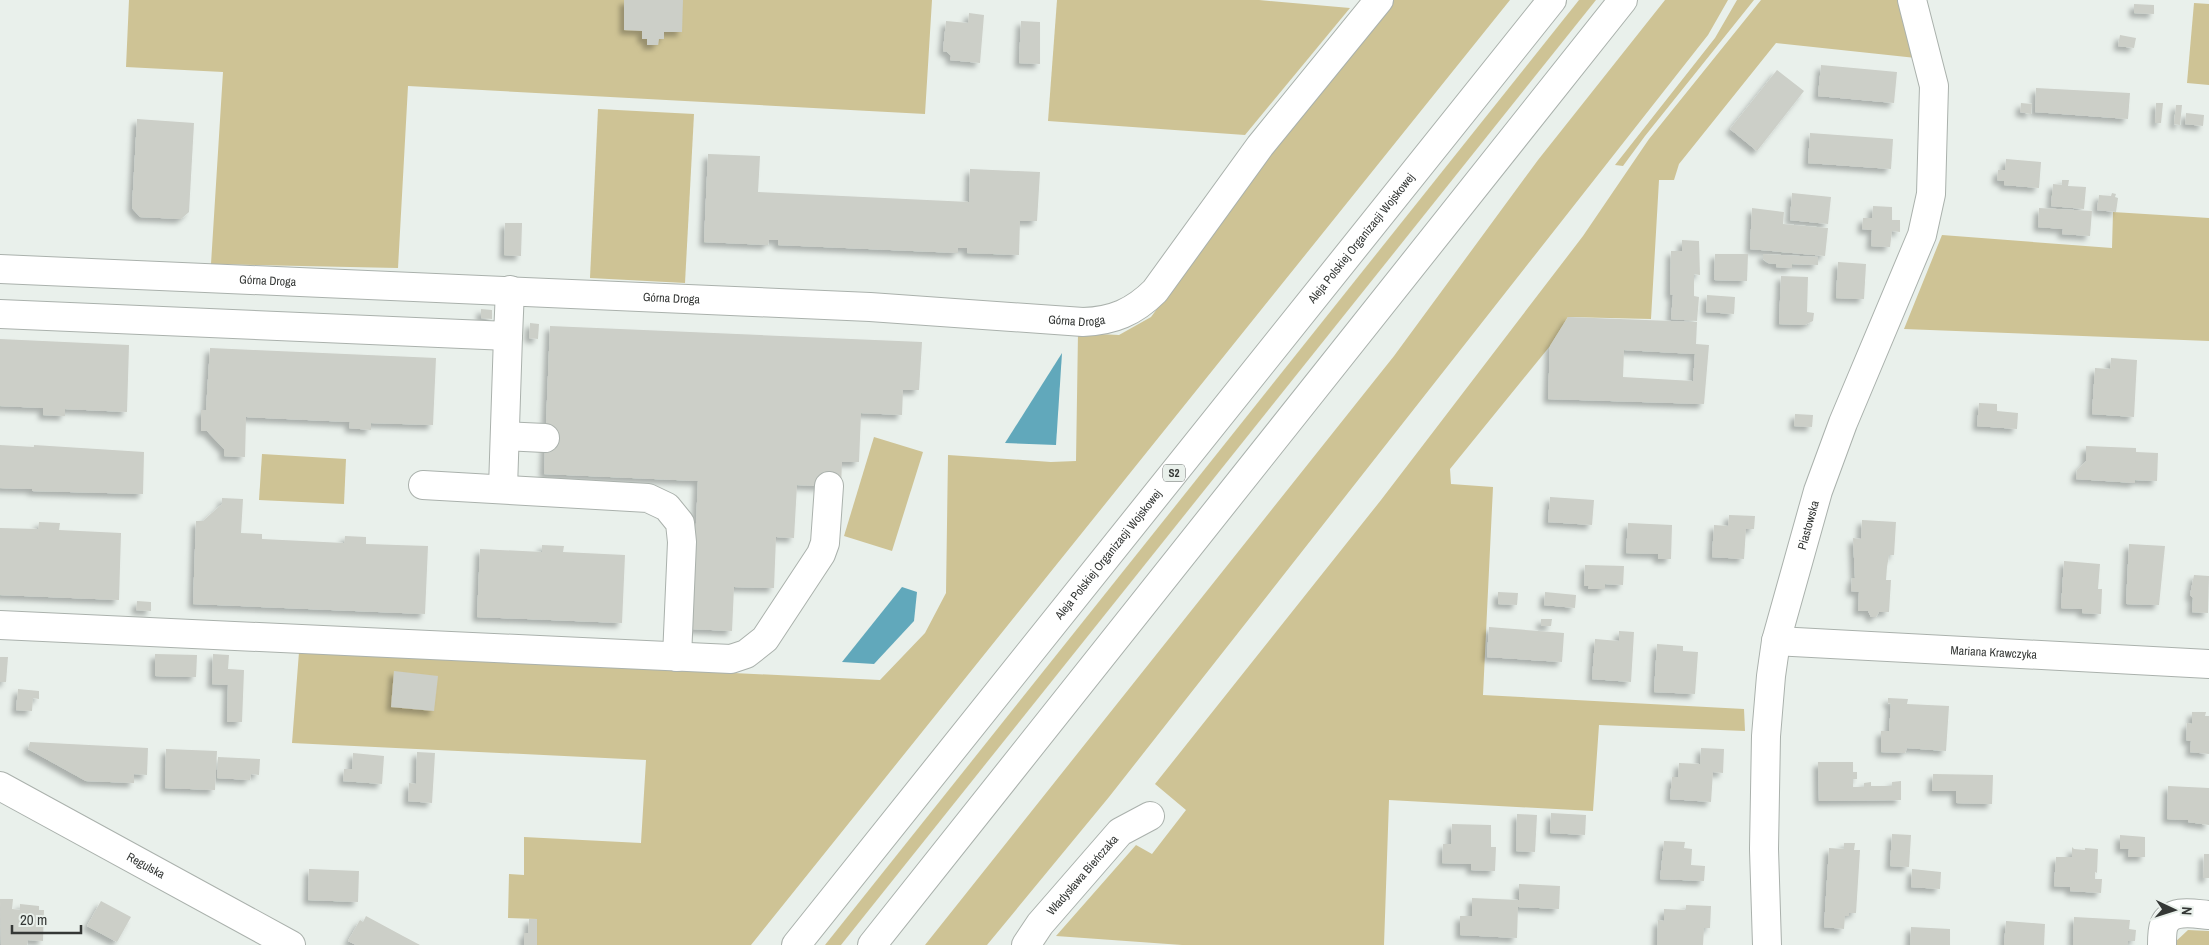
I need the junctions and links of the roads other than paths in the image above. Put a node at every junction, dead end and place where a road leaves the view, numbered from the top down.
1 (1379, 0) edge
2 (1552, 0) edge
3 (1623, 0) edge
4 (1912, 0) edge
5 (0, 270) edge
6 (510, 290) junction
7 (0, 314) edge
8 (508, 336) junction
9 (505, 436) junction
10 (545, 438) dead end
11 (423, 485) dead end
12 (828, 486) dead end
13 (503, 488) junction
14 (0, 625) edge
15 (1776, 641) junction
16 (677, 657) junction
17 (2209, 664) edge
18 (0, 786) edge
19 (1150, 816) dead end
20 (2209, 914) edge
21 (291, 945) edge
22 (796, 945) edge
23 (872, 945) edge
24 (1026, 945) edge
25 (1767, 945) edge
26 (2162, 945) edge

1 - 6 main road, Górna Droga
2 - 22 main road, Aleja Polskiej Organizacji Wojskowej / S2
3 - 23 main road
4 - 15 main road, Piastowska
5 - 6 main road, Górna Droga
6 - 8 main road
7 - 8 main road
8 - 9 main road
9 - 10 main road
9 - 13 main road
11 - 13 main road
12 - 16 main road
13 - 16 main road
14 - 16 main road
15 - 17 main road, Mariana Krawczyka
15 - 25 main road, Piastowska
18 - 21 main road, Regulska
19 - 24 main road, Władysława Bieńczaka
20 - 26 main road

